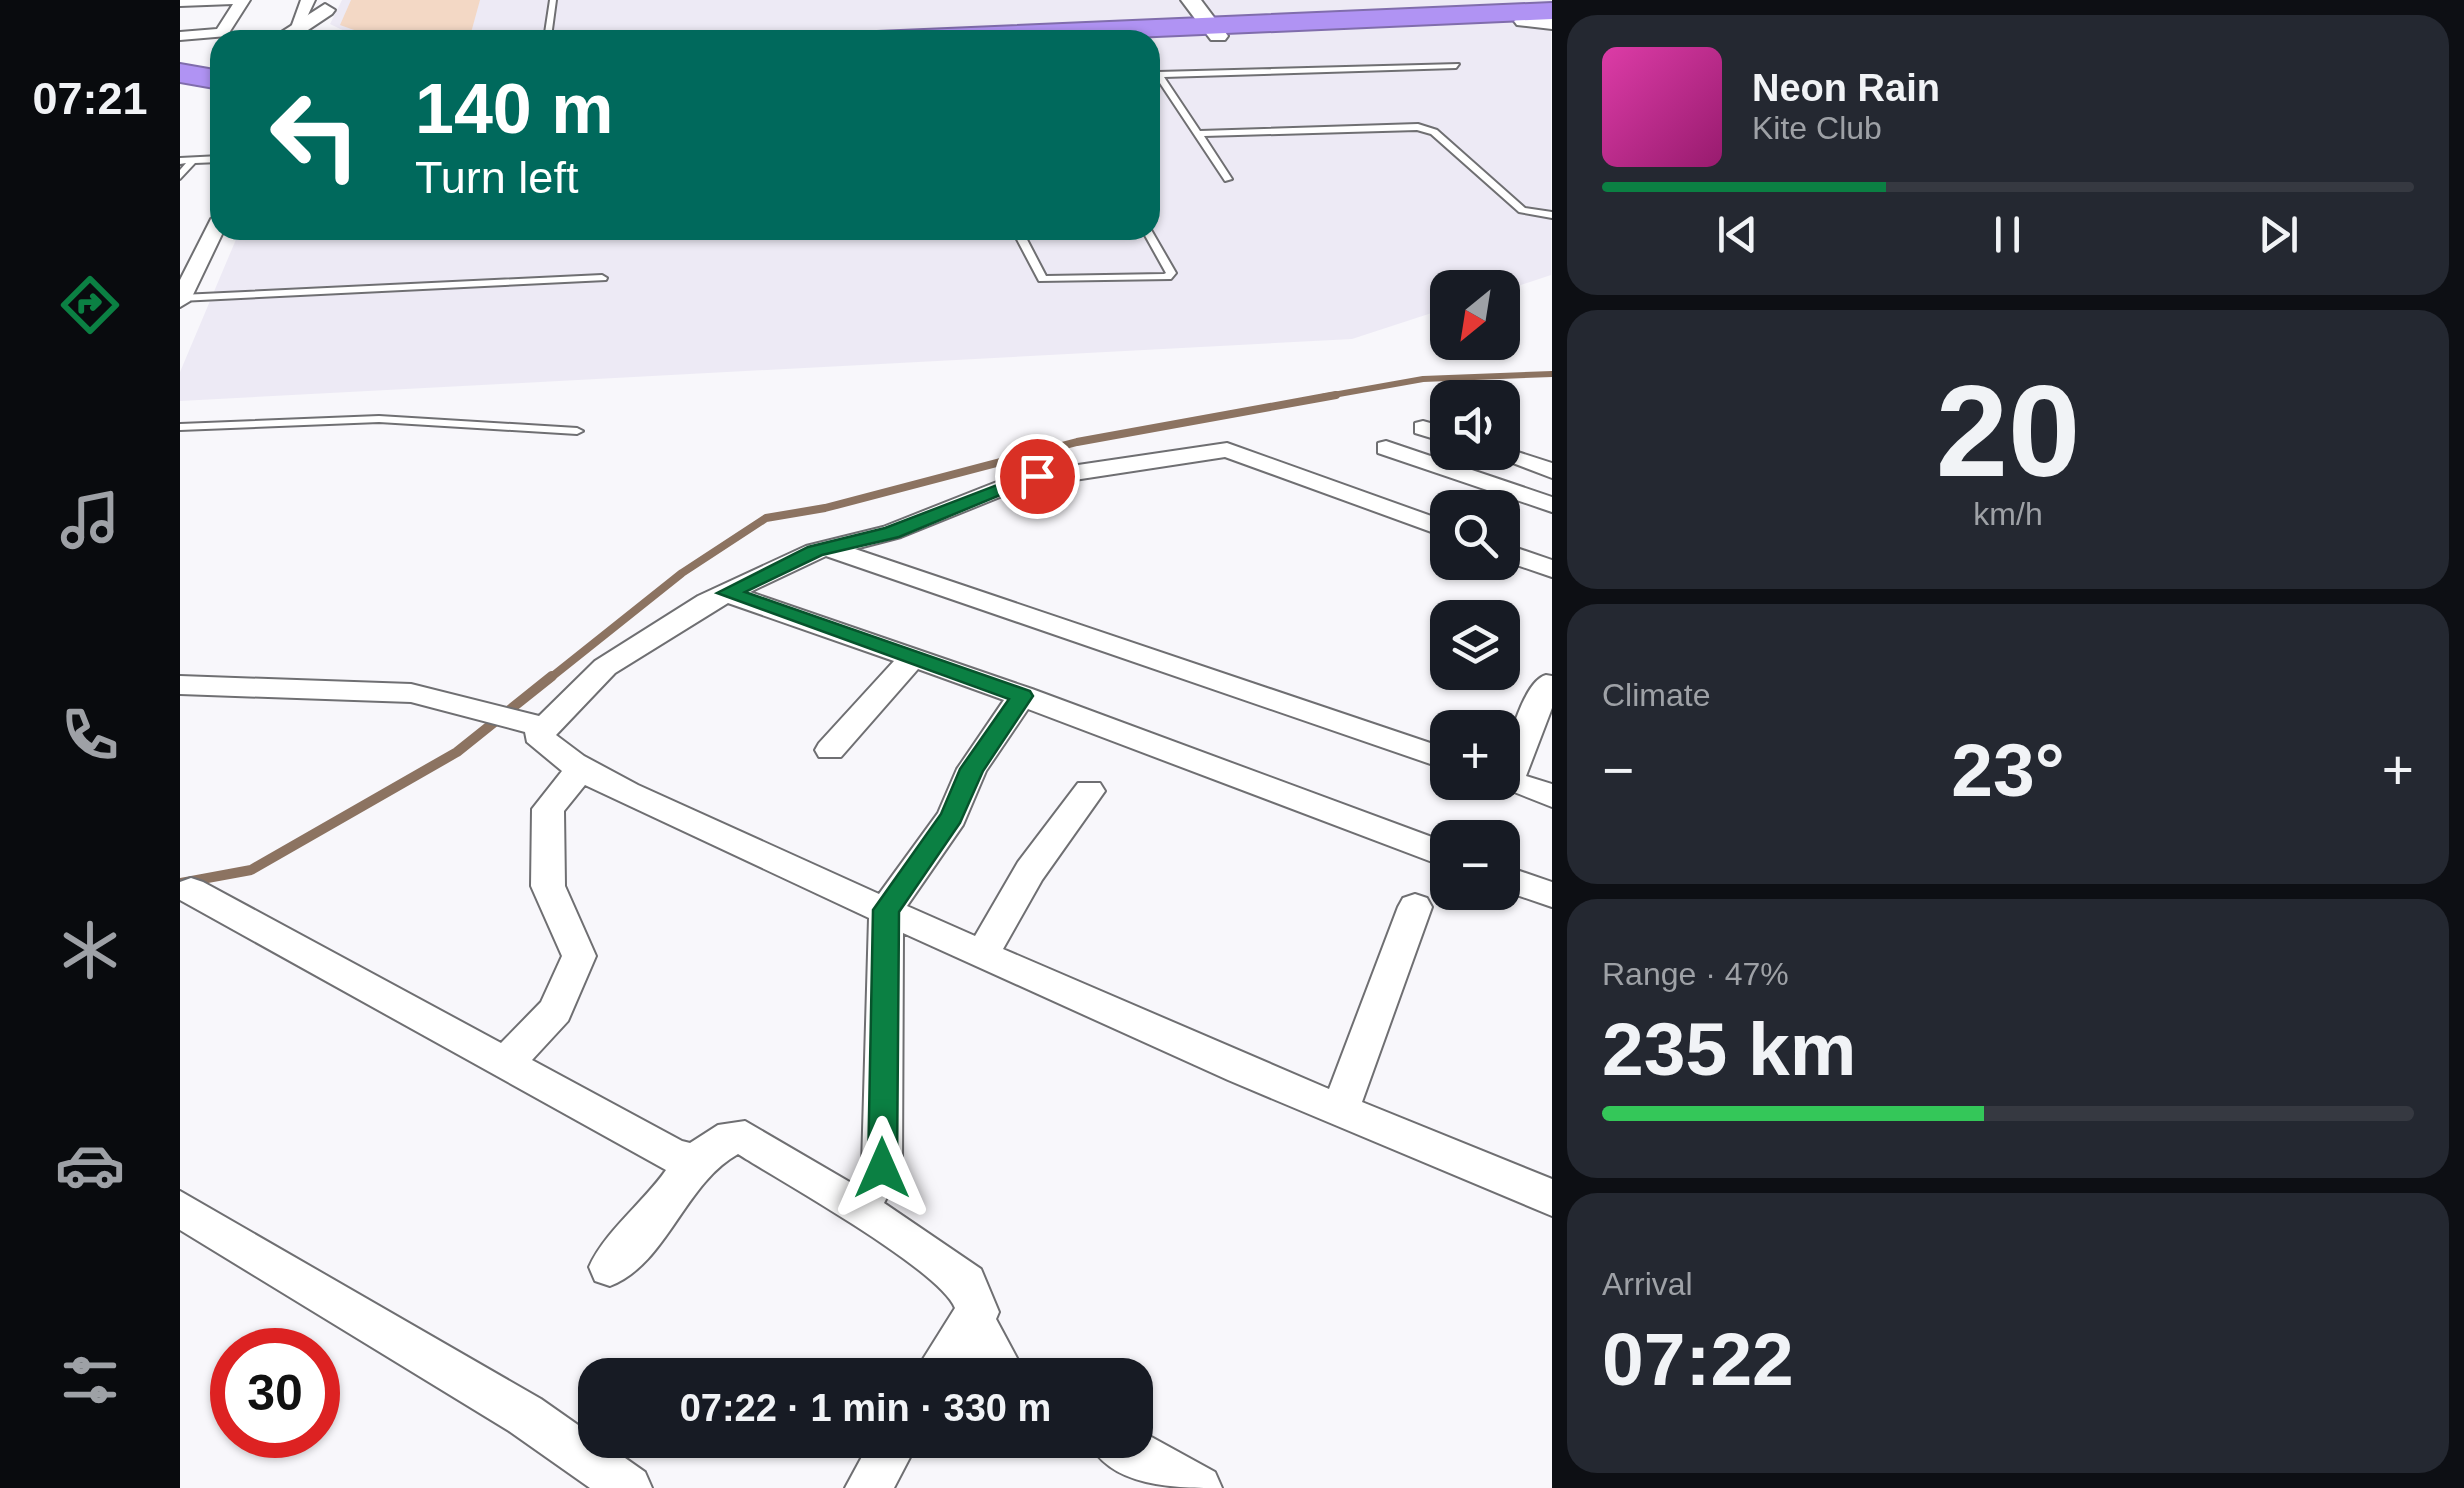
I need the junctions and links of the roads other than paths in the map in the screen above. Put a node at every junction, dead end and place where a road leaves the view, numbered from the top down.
1 (234, 0) edge
2 (243, 0) edge
3 (554, 0) edge
4 (1191, 0) edge
5 (180, 2) edge
6 (321, 4) edge
7 (1552, 11) edge
8 (1542, 21) edge
9 (224, 30) edge
10 (293, 30) edge
11 (322, 30) edge
12 (549, 30) edge
13 (1216, 32) junction
14 (1160, 33) edge
15 (210, 34) edge
16 (180, 36) edge
17 (1160, 36) edge
18 (210, 58) edge
19 (180, 63) edge
20 (1456, 66) dead end
21 (180, 73) edge
22 (1160, 74) edge
23 (210, 78) edge
24 (1160, 82) edge
25 (1198, 134) junction
26 (210, 159) edge
27 (180, 160) edge
28 (193, 160) junction
29 (180, 176) edge
30 (1228, 180) dead end
31 (1552, 215) edge
32 (210, 240) edge
33 (1023, 240) edge
34 (1153, 240) edge
35 (602, 278) dead end
36 (181, 299) edge
37 (180, 427) edge
38 (1423, 428) dead end
39 (1430, 430) edge
40 (577, 431) dead end
41 (1386, 448) dead end
42 (1520, 460) edge
43 (1552, 471) edge
44 (1552, 505) edge
45 (1430, 524) edge
46 (830, 549) junction
47 (1520, 557) edge
48 (1552, 569) edge
49 (727, 593) junction
50 (912, 658) junction
51 (1546, 684) dead end
52 (180, 685) edge
53 (1022, 696) junction
54 (519, 720) junction
55 (1520, 746) edge
56 (830, 750) dead end
57 (1430, 754) edge
58 (582, 767) junction
59 (1520, 785) edge
60 (1089, 791) dead end
61 (1552, 796) edge
62 (1430, 849) edge
63 (1520, 884) edge
64 (191, 891) dead end
65 (1552, 896) edge
66 (1415, 907) dead end
67 (886, 910) junction
68 (983, 953) junction
69 (504, 1064) junction
70 (1340, 1110) junction
71 (694, 1160) junction
72 (1552, 1198) edge
73 (180, 1208) edge
74 (860, 1210) junction
75 (610, 1267) dead end
76 (976, 1320) junction
77 (948, 1358) edge
78 (993, 1358) edge
79 (886, 1458) edge
80 (1144, 1458) edge
81 (629, 1488) edge
82 (868, 1488) edge
83 (1199, 1488) edge

1 - 5 street
2 - 9 street
3 - 12 lane
4 - 13 main road
6 - 10 main road
6 - 11 main road
7 - 13 highway
8 - 13 highway
13 - 14 highway
13 - 17 highway
15 - 16 street
18 - 19 highway
20 - 22 lane
21 - 23 highway
24 - 25 lane
25 - 30 lane
25 - 31 lane
26 - 28 lane
27 - 28 lane
28 - 29 lane
32 - 36 street
33 - 34 lane
35 - 36 lane
37 - 40 lane
38 - 39 street
41 - 44 street
42 - 43 street
45 - 46 street
46 - 49 street
46 - 57 street
47 - 48 street
49 - 50 street
49 - 54 street
50 - 53 street
50 - 56 street
51 - 55 street
52 - 54 street
53 - 62 street
53 - 67 street
54 - 58 street
58 - 67 street
58 - 69 street
59 - 61 street
60 - 68 street
63 - 65 street
64 - 69 street
66 - 70 street
67 - 68 street
67 - 74 street
68 - 70 street
69 - 71 street
70 - 72 street
71 - 74 street
71 - 75 street
73 - 81 street
74 - 76 street
76 - 77 street
76 - 78 street
79 - 82 street
80 - 83 street

